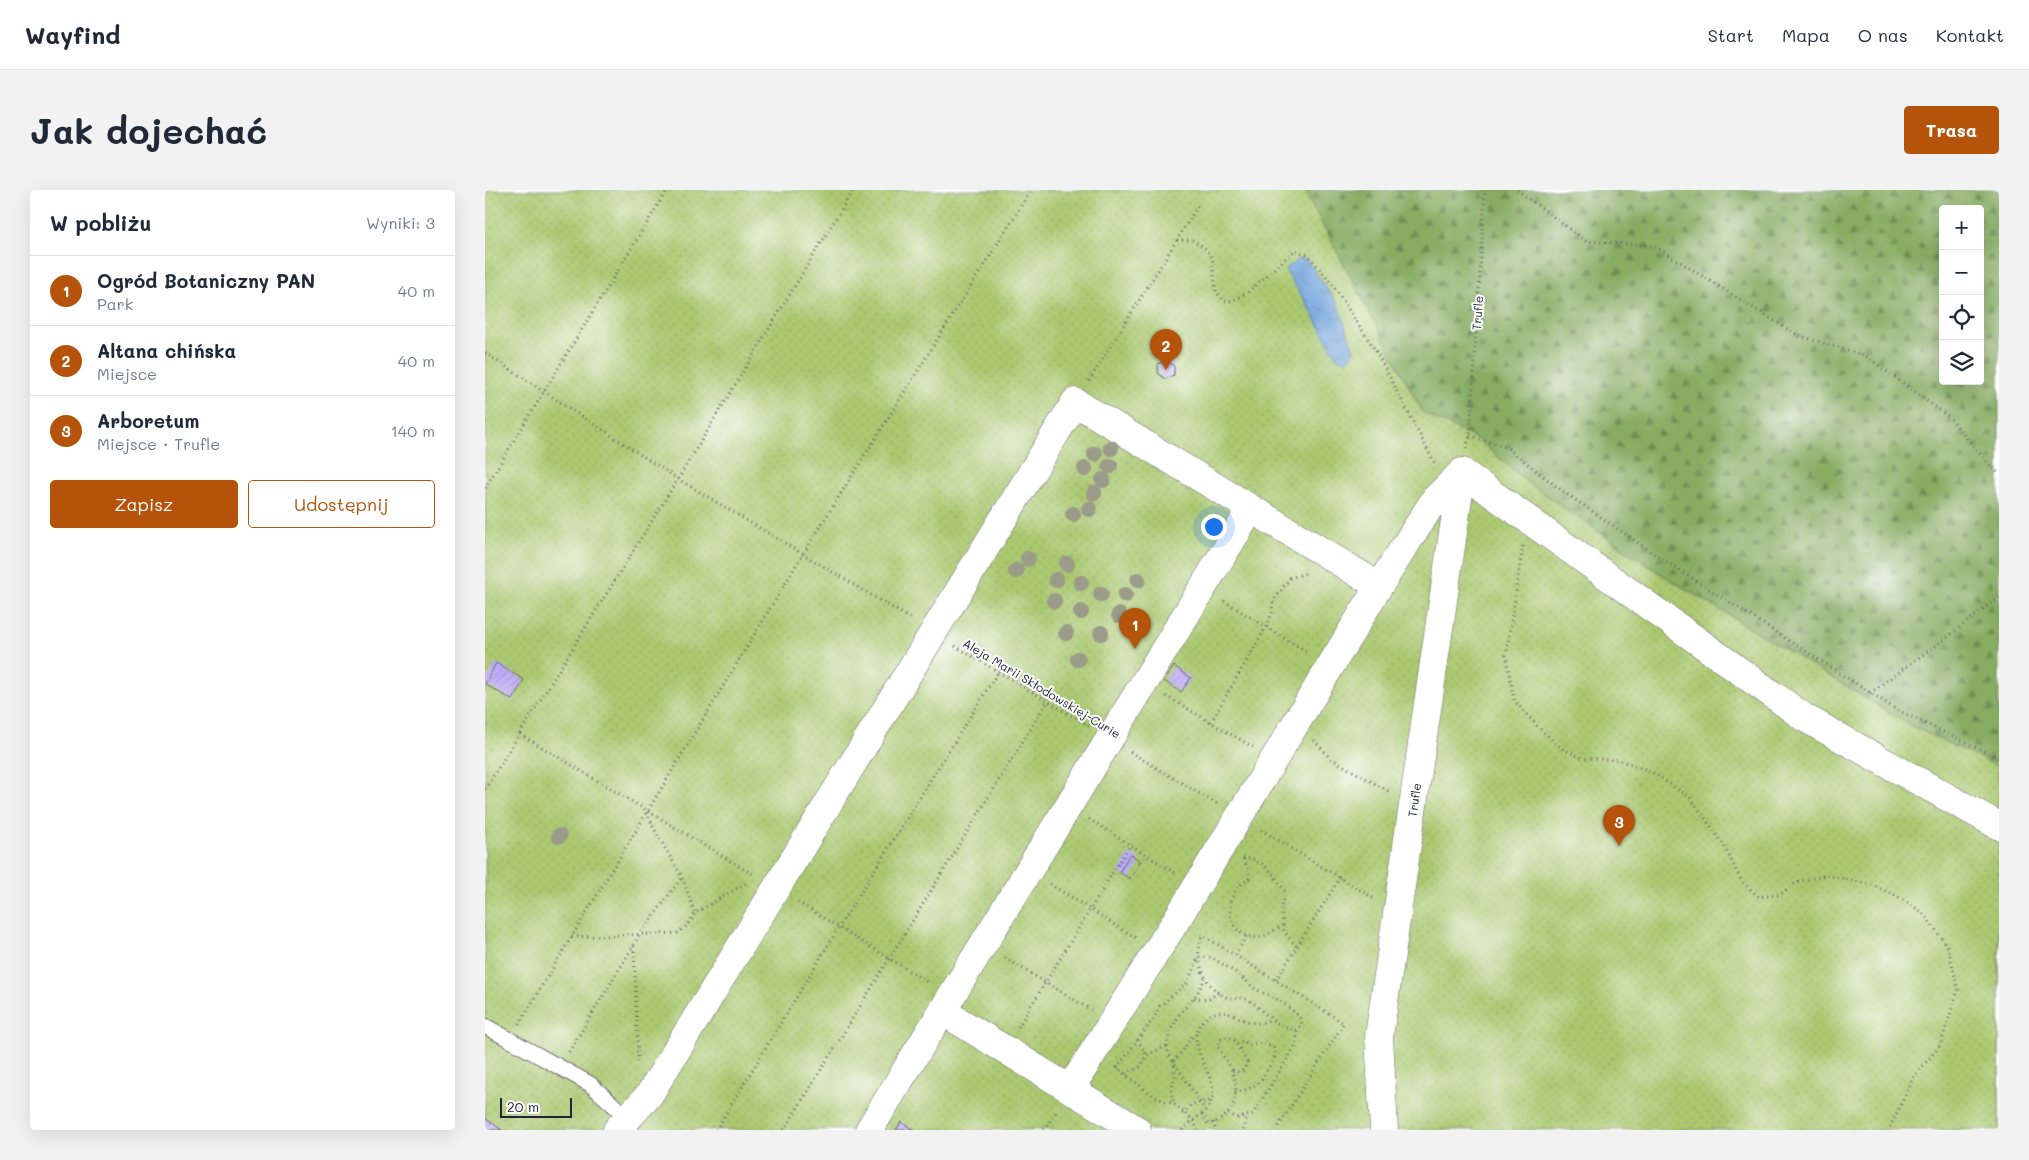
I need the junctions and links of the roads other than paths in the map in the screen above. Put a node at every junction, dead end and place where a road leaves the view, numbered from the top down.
1 (1454, 479) junction
2 (1251, 509) junction
3 (1379, 586) junction
4 (1999, 826) edge
5 (946, 1003) junction
6 (485, 1026) edge
7 (1070, 1089) junction
8 (630, 1126) edge
9 (869, 1130) edge
10 (1137, 1130) edge
11 (1384, 1130) edge

1 - 3 street
1 - 4 street
1 - 11 street, Trufle
2 - 3 street
2 - 5 street
2 - 8 street
3 - 7 street
5 - 7 street
5 - 9 street
6 - 8 lane
7 - 10 street

